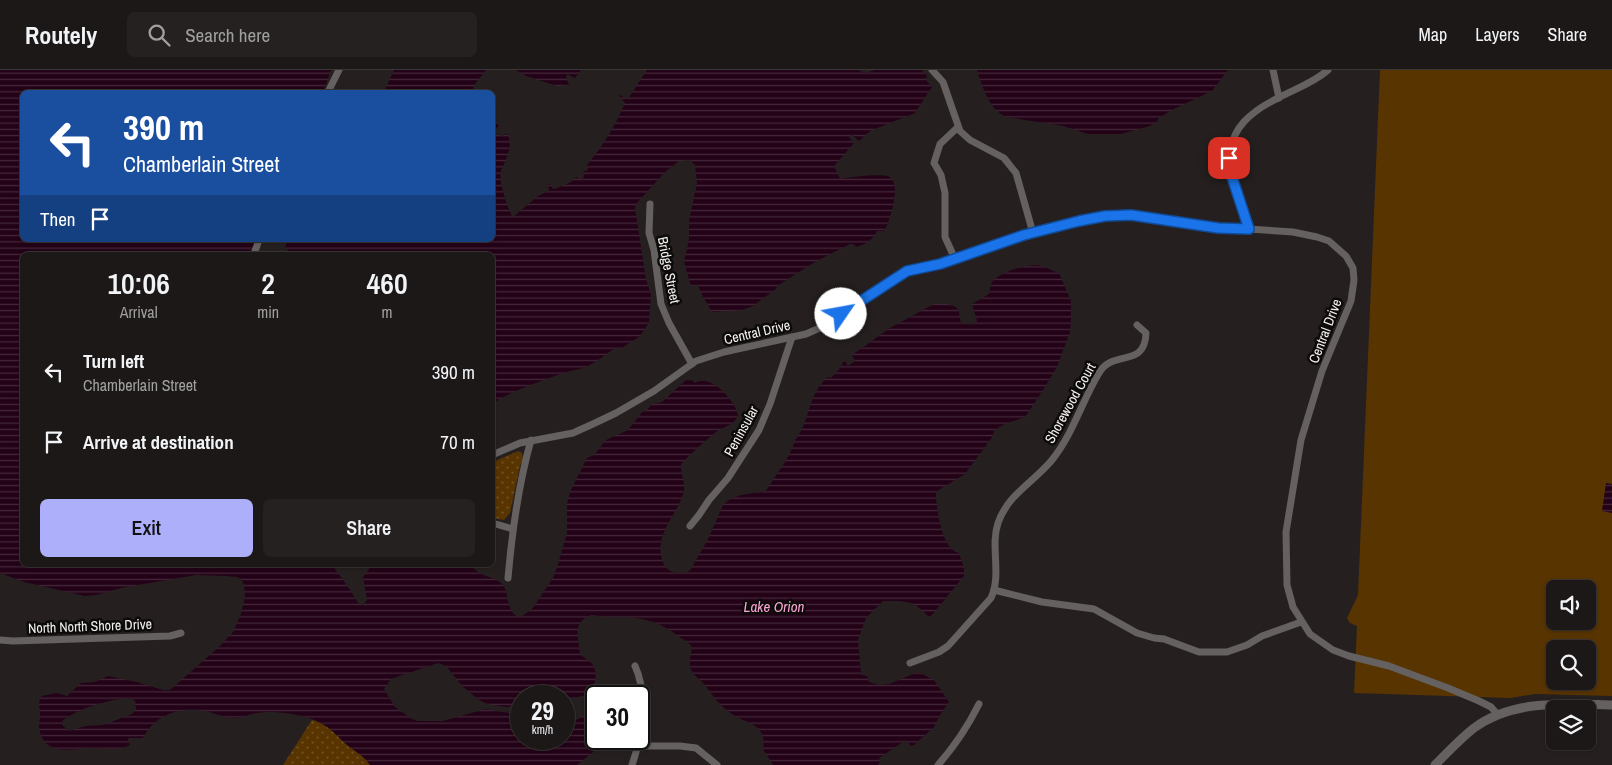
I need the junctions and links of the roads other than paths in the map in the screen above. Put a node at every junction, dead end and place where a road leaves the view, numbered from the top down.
1 (339, 70) edge
2 (932, 70) edge
3 (1273, 70) edge
4 (1328, 70) edge
5 (329, 90) edge
6 (1279, 98) junction
7 (958, 127) junction
8 (650, 204) dead end
9 (1249, 229) junction
10 (1033, 233) junction
11 (259, 242) edge
12 (254, 251) dead end
13 (955, 259) junction
14 (1137, 325) dead end
15 (792, 337) junction
16 (692, 364) junction
17 (531, 440) junction
18 (495, 454) edge
19 (495, 524) edge
20 (690, 526) dead end
21 (513, 529) junction
22 (508, 578) dead end
23 (994, 590) junction
24 (1301, 622) junction
25 (181, 633) dead end
26 (0, 640) edge
27 (910, 663) dead end
28 (635, 666) dead end
29 (642, 685) edge
30 (979, 704) dead end
31 (1612, 705) edge
32 (1498, 715) junction
33 (650, 746) edge
34 (637, 750) edge
35 (632, 765) edge
36 (718, 765) edge
37 (938, 765) edge
38 (1435, 765) edge

1 - 5 street
2 - 7 street
3 - 6 street
4 - 6 street
6 - 9 street
7 - 10 street
7 - 13 street
8 - 16 street, Bridge Street
9 - 10 street, Central Drive
9 - 24 street, Central Drive
10 - 13 street, Central Drive
11 - 12 street
13 - 15 street, Central Drive
14 - 23 street, Shorewood Court
15 - 16 street, Central Drive
15 - 20 street, Peninsular
16 - 17 street, Central Drive
17 - 18 street, Central Drive
17 - 21 street
19 - 21 street
21 - 22 street
23 - 24 street
23 - 27 street
24 - 32 street, Central Drive
25 - 26 street, North North Shore Drive
28 - 29 street
30 - 37 street
31 - 32 street
32 - 38 street
33 - 36 street
34 - 35 street

